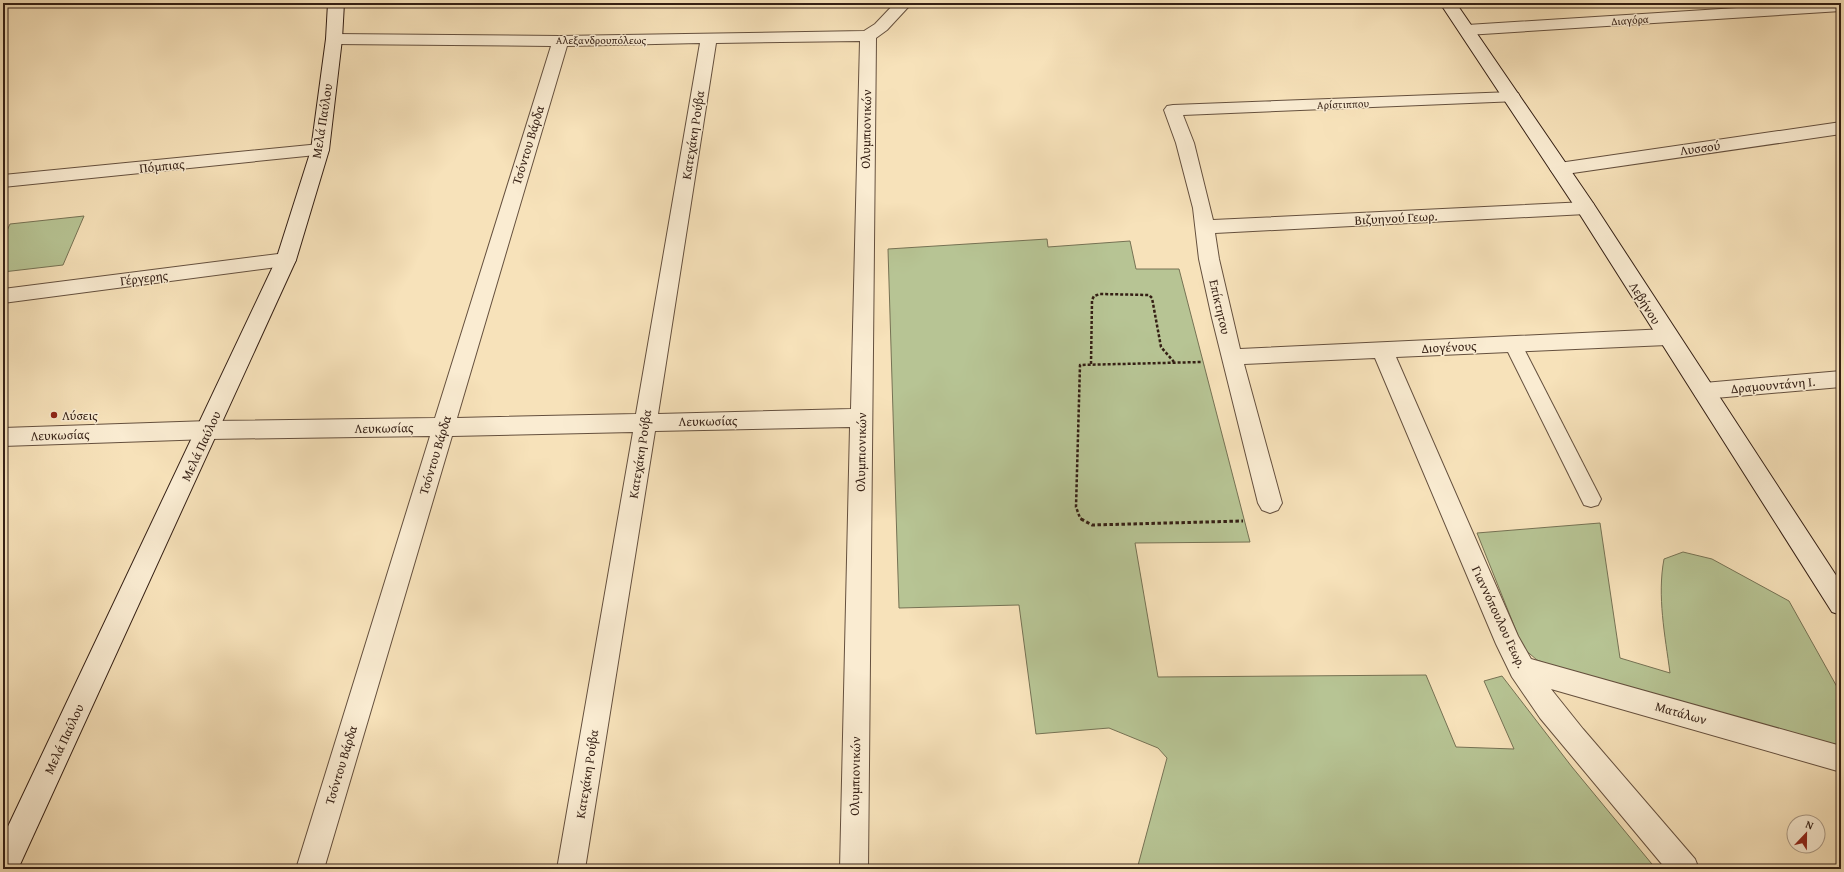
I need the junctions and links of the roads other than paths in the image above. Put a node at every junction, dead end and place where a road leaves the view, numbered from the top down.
1 (336, 3) edge
2 (904, 3) edge
3 (1448, 3) edge
4 (1841, 6) edge
5 (1467, 30) junction
6 (868, 36) junction
7 (334, 40) junction
8 (560, 40) junction
9 (709, 40) junction
10 (1512, 97) junction
11 (1173, 110) joint
12 (1841, 128) edge
13 (320, 150) junction
14 (1559, 168) junction
15 (3, 181) edge
16 (1586, 208) junction
17 (1206, 228) junction
18 (286, 260) junction
19 (3, 296) edge
20 (1667, 337) junction
21 (1514, 344) junction
22 (1382, 350) junction
23 (1231, 357) junction
24 (1841, 379) edge
25 (1704, 391) junction
26 (861, 418) junction
27 (645, 423) junction
28 (443, 427) junction
29 (208, 430) junction
30 (3, 437) edge
31 (1591, 499) dead end
32 (1270, 503) road end
33 (1841, 604) edge
34 (1521, 668) junction
35 (1841, 758) edge
36 (3, 869) edge
37 (310, 869) edge
38 (571, 869) edge
39 (854, 869) edge
40 (1685, 869) edge

1 - 7 street, Μελά Παύλου
2 - 6 street
3 - 5 street, Λεβήνου
4 - 5 street, Διαγόρα
5 - 10 street, Λεβήνου
6 - 9 street, Αλεξανδρουπόλεως
6 - 26 street, Ολυμπιονικών
7 - 8 street, Αλεξανδρουπόλεως
7 - 13 street, Μελά Παύλου
8 - 9 street, Αλεξανδρουπόλεως
8 - 28 street, Τσόντου Βάρδα
9 - 27 street, Κατεχάκη Ρούβα
10 - 11 street, Αρίστιππου
10 - 14 street, Λεβήνου
11 - 17 street, Επίκτητου
12 - 14 street, Λυσσού
13 - 15 street, Πόμπιας
13 - 18 street, Μελά Παύλου
14 - 16 street, Λεβήνου
16 - 17 street, Βιζυηνού Γεωρ.
16 - 20 street, Λεβήνου
17 - 23 street, Επίκτητου
18 - 19 street, Γέργερης
18 - 29 street, Μελά Παύλου
20 - 21 street, Διογένους
20 - 25 street, Λεβήνου
21 - 22 street, Διογένους
21 - 31 lane
22 - 23 street, Διογένους
22 - 34 street, Γιαννόπουλου Γεωρ.
23 - 32 street, Επίκτητου
24 - 25 street, Δραμουντάνη Ι.
25 - 33 street, Λεβήνου
26 - 27 street, Λευκωσίας
26 - 39 street, Ολυμπιονικών
27 - 28 street, Λευκωσίας
27 - 38 street, Κατεχάκη Ρούβα
28 - 29 street, Λευκωσίας
28 - 37 street, Τσόντου Βάρδα
29 - 30 street, Λευκωσίας
29 - 36 street, Μελά Παύλου
34 - 35 street, Ματάλων
34 - 40 street, Γιαννόπουλου Γεωρ.

